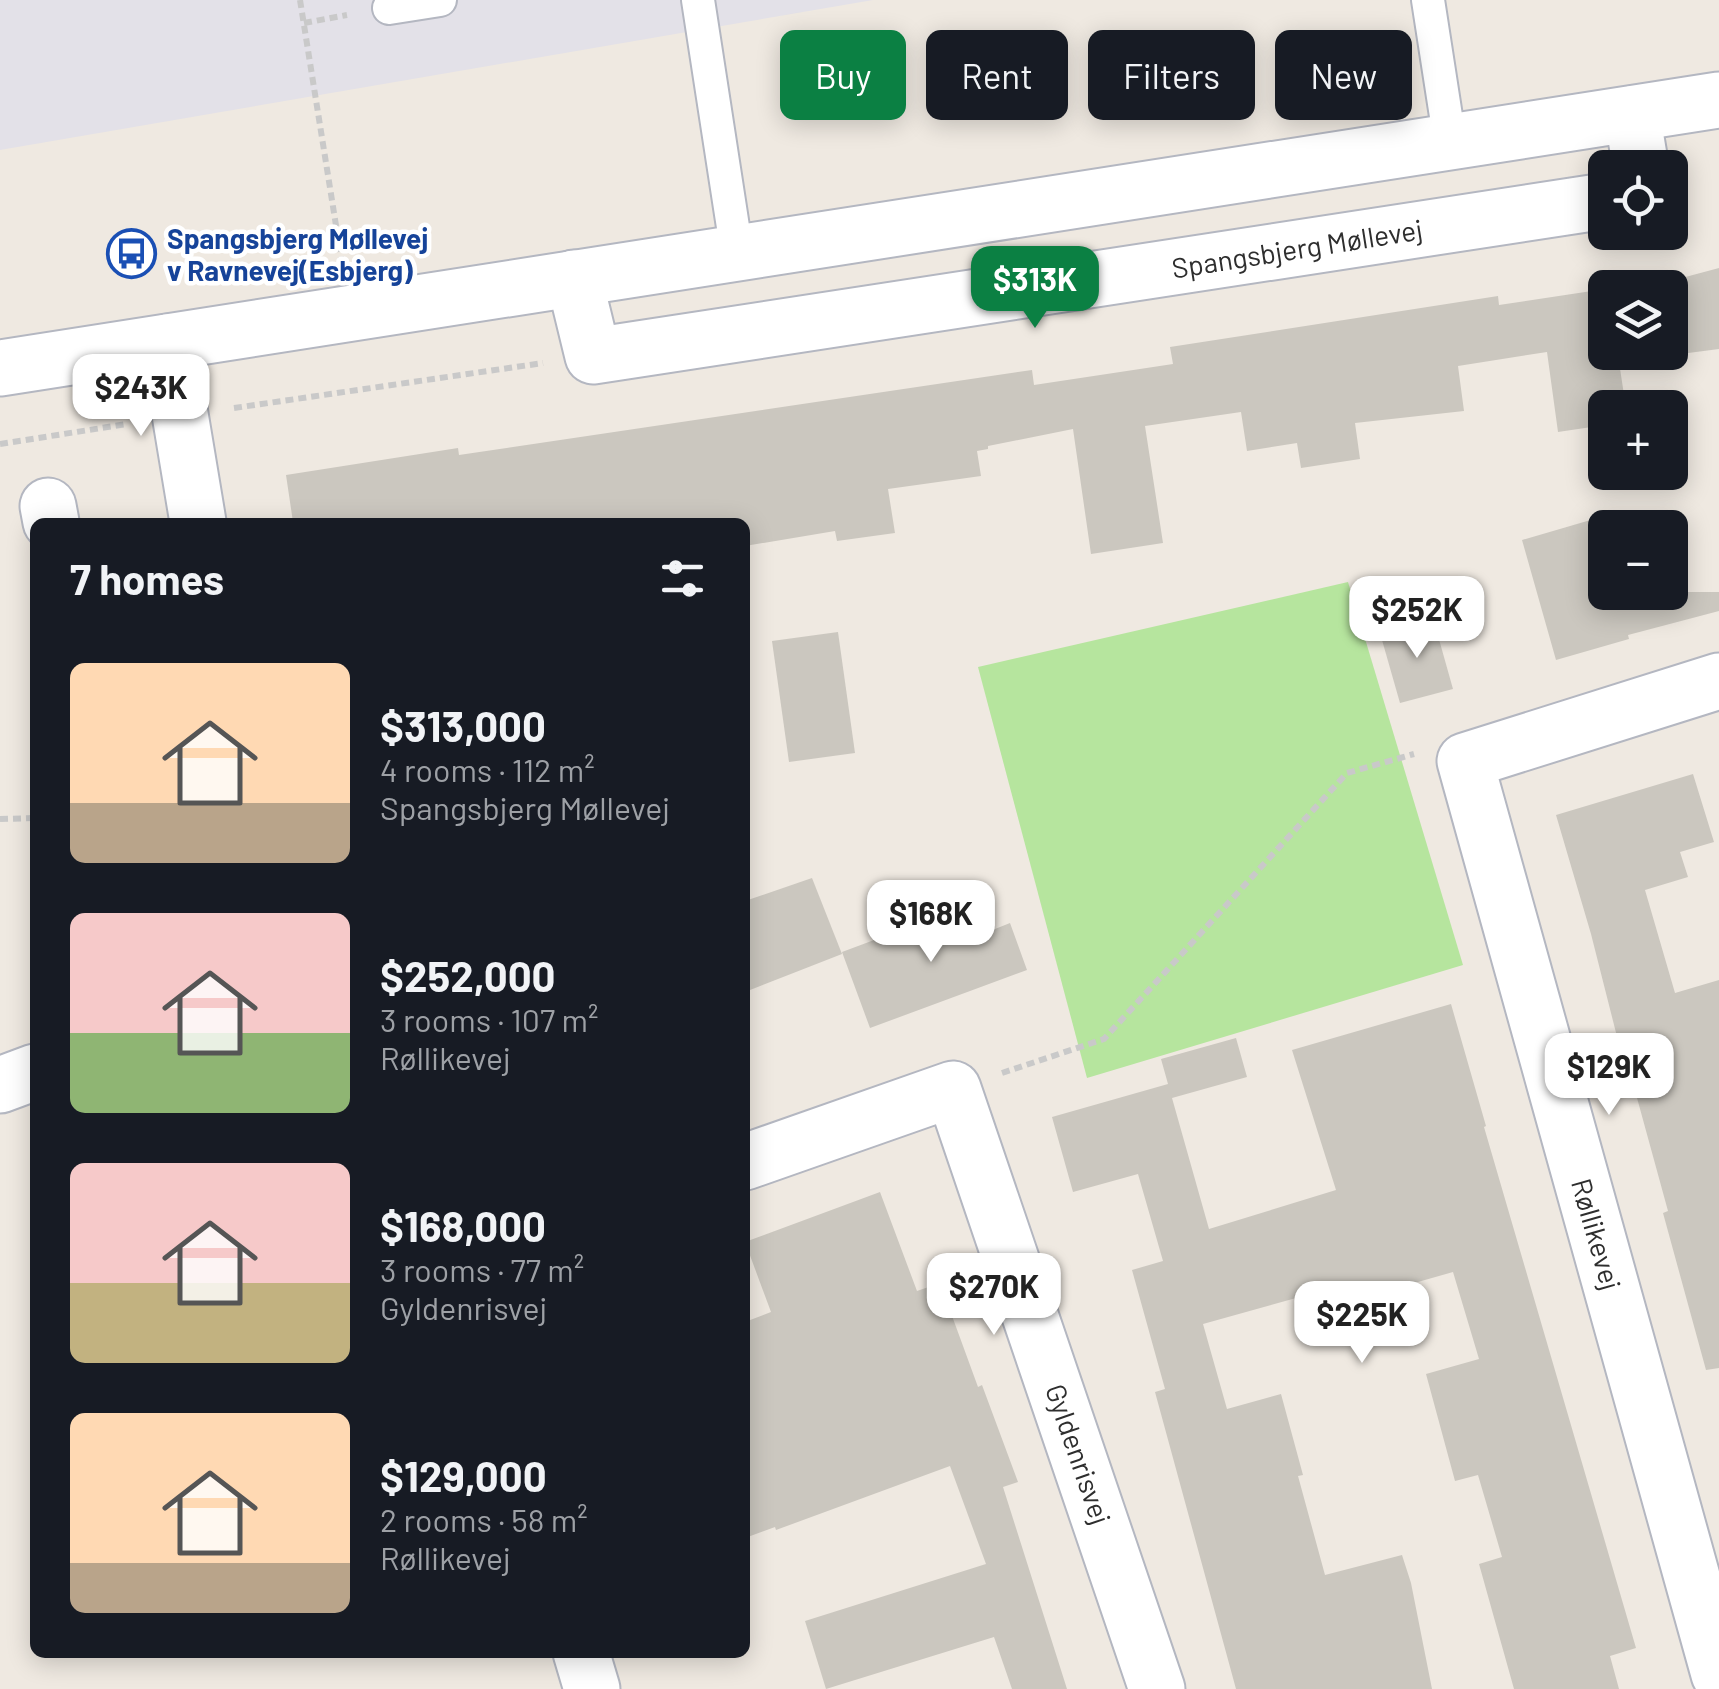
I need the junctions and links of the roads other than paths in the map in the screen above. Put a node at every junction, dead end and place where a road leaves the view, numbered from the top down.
1 (440, 0) edge
2 (698, 0) edge
3 (1428, 0) edge
4 (389, 8) dead end
5 (1719, 100) edge
6 (1632, 114) junction
7 (1450, 142) junction
8 (1638, 150) edge
9 (1588, 204) edge
10 (736, 253) junction
11 (574, 278) junction
12 (168, 342) junction
13 (0, 368) edge
14 (197, 518) edge
15 (1719, 681) edge
16 (30, 1074) edge
17 (0, 1085) edge
18 (750, 1160) edge
19 (583, 1658) edge
20 (1719, 1674) edge
21 (592, 1689) edge
22 (1158, 1689) edge

1 - 4 lane
2 - 10 lane
3 - 7 lane
5 - 6 street
6 - 7 street
6 - 8 street
7 - 10 street
9 - 11 street, Spangsbjerg Møllevej
10 - 11 street
11 - 12 street
12 - 13 street
12 - 14 street
15 - 20 street, Røllikevej
16 - 17 street
18 - 22 street, Gyldenrisvej
19 - 21 street

